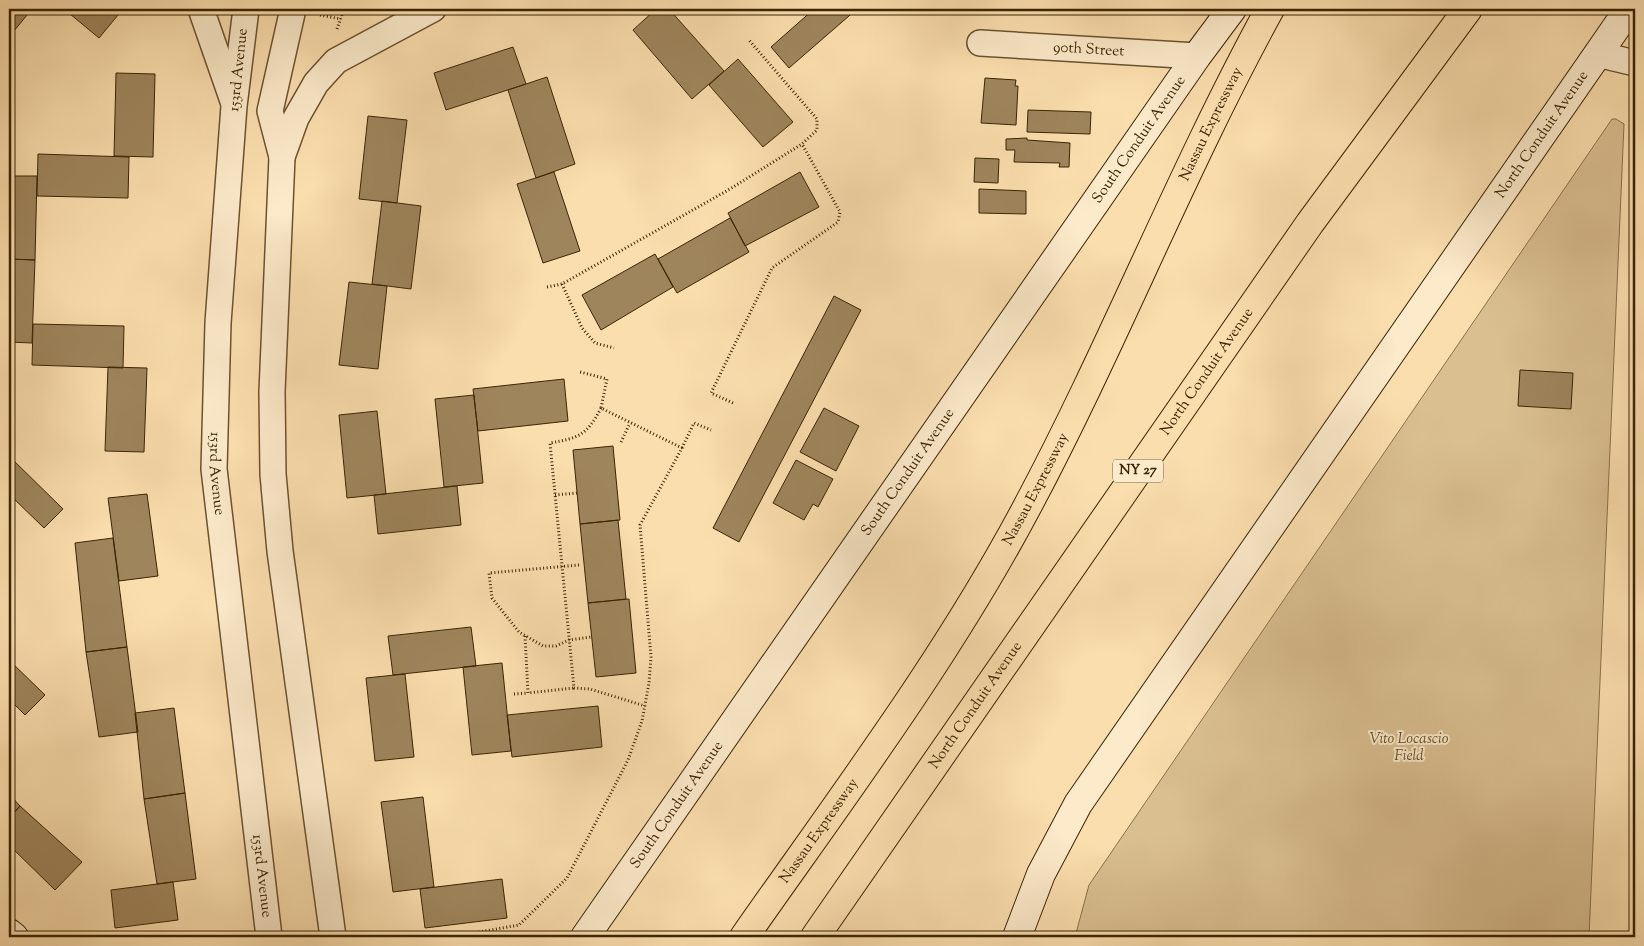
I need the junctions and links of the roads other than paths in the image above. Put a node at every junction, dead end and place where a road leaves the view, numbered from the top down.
1 (201, 9) edge
2 (246, 9) edge
3 (433, 9) edge
4 (1232, 9) edge
5 (1270, 9) edge
6 (1468, 9) edge
7 (1629, 9) edge
8 (304, 12) edge
9 (980, 43) dead end
10 (1597, 54) junction
11 (1197, 56) junction
12 (1635, 63) edge
13 (234, 106) junction
14 (282, 157) junction
15 (9, 933) edge
16 (14, 937) edge
17 (269, 937) edge
18 (332, 937) edge
19 (585, 937) edge
20 (744, 937) edge
21 (816, 937) edge
22 (1017, 937) edge

1 - 13 street
2 - 13 street, 153rd Avenue
3 - 14 street
4 - 11 street, South Conduit Avenue
5 - 20 highway, Nassau Expressway
6 - 21 highway, North Conduit Avenue / NY 27
7 - 10 street, North Conduit Avenue
8 - 14 street
9 - 11 street, 90th Street
10 - 12 street
10 - 22 street, North Conduit Avenue
11 - 19 street, South Conduit Avenue
13 - 17 street, 153rd Avenue
14 - 18 street
15 - 16 street

